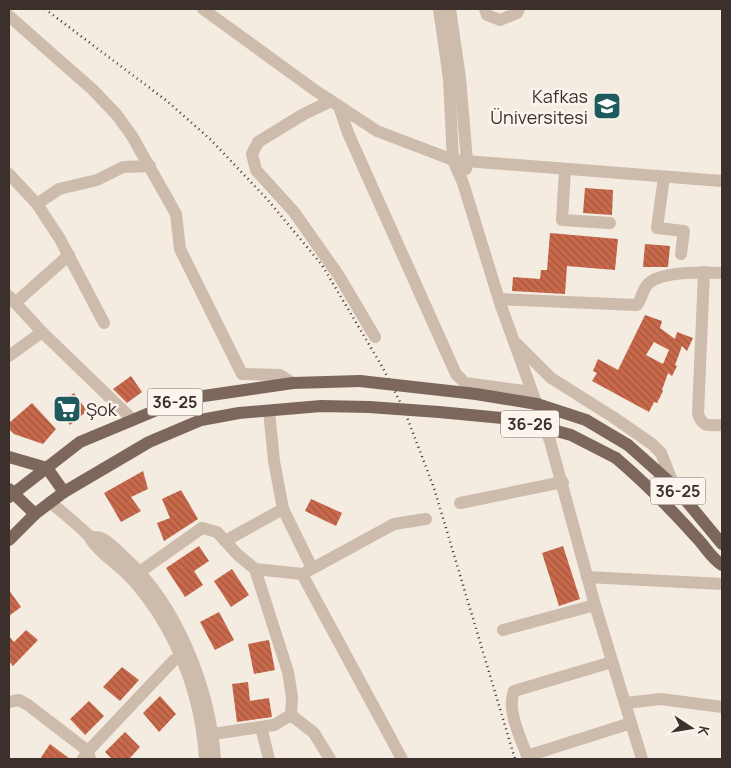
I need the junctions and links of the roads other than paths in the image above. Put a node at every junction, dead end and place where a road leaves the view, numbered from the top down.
1 (203, 9) edge
2 (439, 9) edge
3 (450, 9) edge
4 (485, 9) edge
5 (519, 9) edge
6 (9, 16) edge
7 (335, 104) junction
8 (453, 160) junction
9 (467, 161) junction
10 (150, 166) junction
11 (564, 169) junction
12 (9, 174) edge
13 (664, 176) junction
14 (722, 181) edge
15 (463, 183) junction
16 (37, 204) junction
17 (610, 223) dead end
18 (681, 254) dead end
19 (69, 255) junction
20 (704, 272) junction
21 (722, 273) edge
22 (499, 299) junction
23 (12, 300) edge
24 (104, 322) dead end
25 (42, 332) junction
26 (375, 337) dead end
27 (514, 340) junction
28 (9, 356) edge
29 (293, 383) junction
30 (532, 392) junction
31 (270, 411) junction
32 (438, 412) joint
33 (132, 419) junction
34 (722, 425) edge
35 (9, 457) edge
36 (46, 468) junction
37 (563, 482) junction
38 (674, 486) junction
39 (64, 492) junction
40 (10, 493) edge
41 (50, 502) junction
42 (460, 504) dead end
43 (283, 509) junction
44 (35, 514) junction
45 (426, 519) dead end
46 (9, 540) edge
47 (225, 541) junction
48 (722, 544) edge
49 (722, 565) edge
50 (255, 569) junction
51 (307, 571) junction
52 (135, 575) junction
53 (587, 577) junction
54 (722, 584) edge
55 (595, 605) junction
56 (503, 630) dead end
57 (184, 656) junction
58 (612, 662) junction
59 (9, 702) edge
60 (625, 703) junction
61 (722, 707) edge
62 (290, 715) junction
63 (631, 723) junction
64 (261, 727) junction
65 (208, 735) junction
66 (87, 756) edge
67 (528, 758) edge
68 (205, 759) edge
69 (216, 759) edge
70 (269, 759) edge
71 (330, 759) edge
72 (402, 759) edge
73 (642, 759) edge

1 - 7 street
2 - 8 street
3 - 9 street
4 - 5 street
6 - 10 street
7 - 8 street
7 - 26 street
7 - 30 street
8 - 9 street
8 - 15 street
9 - 11 street
9 - 15 street
10 - 16 street
10 - 29 street
11 - 13 street
11 - 17 street
12 - 16 street
13 - 14 street
13 - 18 street
15 - 22 street
16 - 19 street
19 - 23 street
19 - 24 street
20 - 21 street
20 - 22 street
20 - 34 street
22 - 27 street
23 - 25 street
25 - 28 street
25 - 33 street
27 - 30 street
27 - 38 street
29 - 33 main road, 36-25
29 - 38 main road, 36-25, bridge
30 - 37 street
31 - 32 main road, 36-25, bridge
31 - 39 main road, 36-25
31 - 43 street
32 - 49 main road, 36-26, bridge
33 - 36 main road, 36-25
35 - 36 main road
36 - 39 main road
36 - 40 main road, 36-25
37 - 42 street
37 - 53 street
38 - 48 main road, 36-25
39 - 41 main road, 36-25
40 - 44 main road
41 - 44 main road, 36-25
41 - 52 street
43 - 47 street
43 - 51 street
44 - 46 main road
45 - 51 street
47 - 50 street
47 - 52 street
50 - 51 street
50 - 62 street
51 - 72 street
52 - 57 street
53 - 54 street
53 - 55 street
55 - 56 street
55 - 58 street
57 - 65 street
57 - 66 street
58 - 60 street
58 - 67 street
59 - 66 street
60 - 61 street
60 - 63 street
62 - 64 street
62 - 71 street
63 - 67 street
63 - 73 street
64 - 65 street
64 - 70 street
65 - 68 street
65 - 69 street

